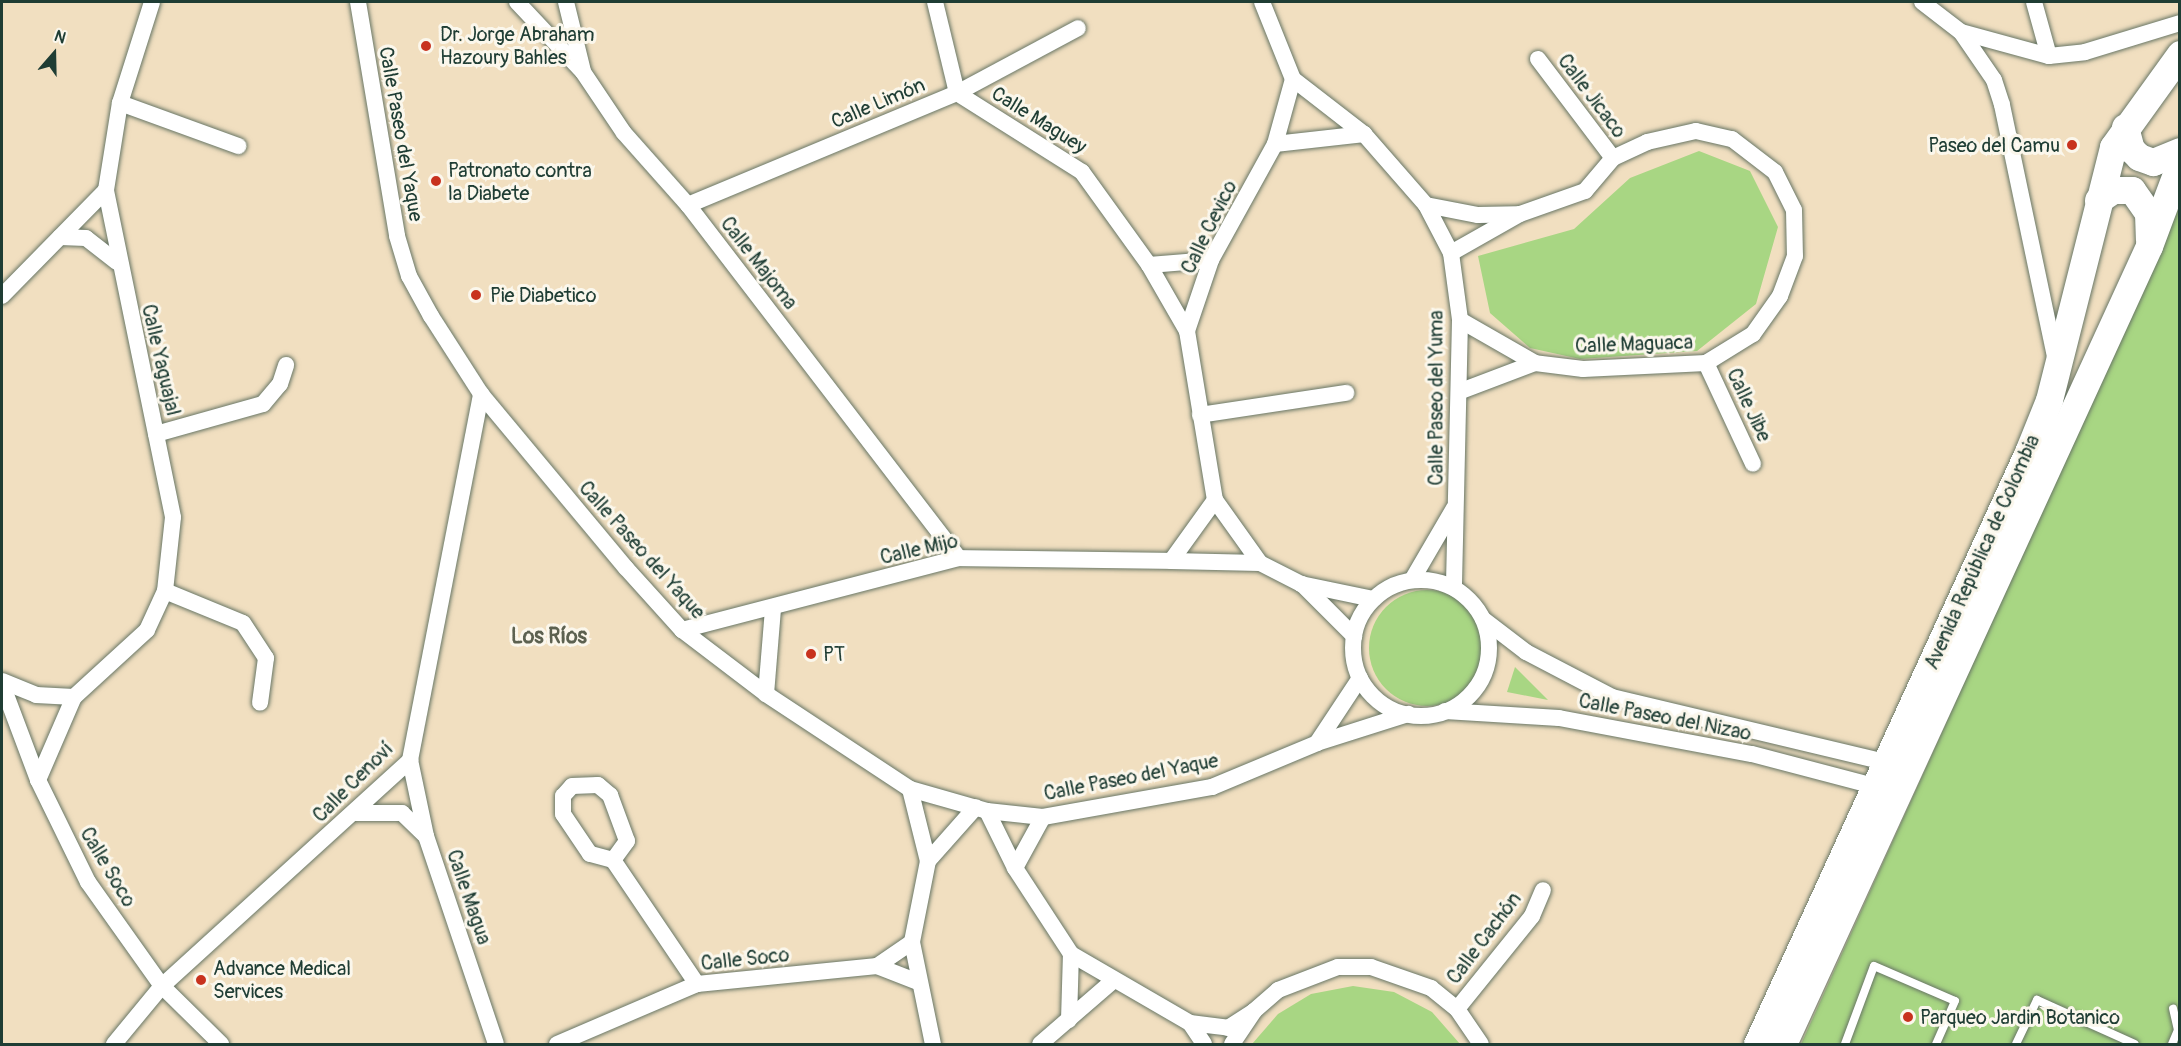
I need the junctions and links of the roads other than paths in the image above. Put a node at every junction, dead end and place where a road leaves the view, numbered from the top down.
1 (152, 2) edge
2 (358, 2) edge
3 (517, 2) edge
4 (567, 2) edge
5 (935, 2) edge
6 (1262, 2) edge
7 (1922, 2) edge
8 (2034, 2) edge
9 (2180, 24) edge
10 (1078, 28) dead end
11 (1962, 32) junction
12 (2180, 54) edge
13 (2049, 56) junction
14 (1538, 58) dead end
15 (583, 72) junction
16 (1293, 79) junction
17 (957, 93) junction
18 (120, 103) junction
19 (2125, 127) junction
20 (1364, 134) junction
21 (1275, 144) junction
22 (238, 146) dead end
23 (2180, 150) edge
24 (1613, 158) junction
25 (2180, 163) edge
26 (106, 190) junction
27 (2098, 200) junction
28 (688, 205) junction
29 (1426, 205) junction
30 (1520, 214) junction
31 (60, 237) junction
32 (2149, 246) junction
33 (1450, 253) junction
34 (1211, 260) junction
35 (117, 262) junction
36 (1149, 265) junction
37 (2, 296) edge
38 (1460, 320) junction
39 (1186, 331) junction
40 (1535, 363) junction
41 (1706, 363) junction
42 (286, 365) dead end
43 (2057, 366) junction
44 (1461, 391) junction
45 (1346, 393) dead end
46 (481, 394) junction
47 (1200, 415) junction
48 (156, 434) junction
49 (1753, 464) dead end
50 (1215, 500) junction
51 (1456, 504) junction
52 (959, 558) junction
53 (1171, 561) junction
54 (1260, 563) junction
55 (1412, 580) junction
56 (1301, 584) junction
57 (1454, 588) junction
58 (165, 591) junction
59 (1373, 598) junction
60 (774, 609) junction
61 (1484, 619) junction
62 (682, 630) junction
63 (1354, 636) junction
64 (1360, 678) junction
65 (2, 682) edge
66 (766, 694) junction
67 (74, 697) junction
68 (260, 703) dead end
69 (1445, 711) junction
70 (1408, 714) junction
71 (1317, 743) junction
72 (410, 760) junction
73 (1879, 774) junction
74 (38, 780) junction
75 (910, 789) junction
76 (981, 809) junction
77 (355, 813) junction
78 (1043, 817) junction
79 (426, 836) junction
80 (613, 860) junction
81 (928, 861) junction
82 (1015, 867) junction
83 (1544, 890) dead end
84 (912, 942) junction
85 (1071, 954) junction
86 (877, 966) junction
87 (1114, 980) junction
88 (918, 982) junction
89 (697, 984) junction
90 (162, 986) junction
91 (1457, 1009) junction
92 (2173, 1009) dead end
93 (1254, 1011) junction
94 (1070, 1020) junction
95 (1190, 1023) junction
96 (114, 1044) edge
97 (221, 1044) edge
98 (496, 1044) edge
99 (557, 1044) edge
100 (933, 1044) edge
101 (1040, 1044) edge
102 (1204, 1044) edge
103 (1232, 1044) edge
104 (1481, 1044) edge
105 (1757, 1044) edge
106 (1783, 1044) edge
107 (1845, 1044) edge
108 (1936, 1044) edge
109 (2016, 1044) edge
110 (2135, 1044) edge
111 (2172, 1044) edge

1 - 18 street, Calle Yaguajal
2 - 46 street, Calle Paseo del Yaque
3 - 15 street, Calle Majoma
4 - 15 street
5 - 17 street
6 - 16 street
7 - 11 street
8 - 13 street
9 - 13 street
10 - 17 street, Calle Limón
11 - 13 street
11 - 43 street
12 - 19 main road, Avenida República de Colombia
14 - 24 street, Calle Jicaco
15 - 28 street, Calle Majoma
16 - 20 street, Calle Paseo del Yuma
16 - 21 street, Calle Cevico
17 - 28 street, Calle Limón
17 - 36 street, Calle Maguey
18 - 22 street
18 - 26 street, Calle Yaguajal
19 - 23 main road
19 - 27 main road, Avenida República de Colombia
20 - 21 street
20 - 29 street, Calle Paseo del Yuma
21 - 34 street, Calle Cevico
24 - 30 street, Calle Maguaca
24 - 41 street, Calle Maguaca
25 - 32 main road, Avenida República de Colombia
26 - 31 street
26 - 35 street, Calle Yaguajal
27 - 32 main road
27 - 43 main road, Avenida República de Colombia
28 - 52 street, Calle Majoma
29 - 30 street
29 - 33 street, Calle Paseo del Yuma
30 - 33 street, Calle Maguaca
31 - 35 street
31 - 37 street
32 - 106 main road, Avenida República de Colombia
33 - 38 street, Calle Paseo del Yuma
34 - 36 street
34 - 39 street, Calle Cevico
35 - 48 street, Calle Yaguajal
36 - 39 street, Calle Maguey
38 - 40 street, Calle Maguaca
38 - 44 street, Calle Paseo del Yuma
39 - 47 street, Calle Maguey
40 - 41 street, Calle Maguaca
40 - 44 street, Calle Maguaca
41 - 49 street, Calle Jibe
42 - 48 street
43 - 73 main road, Avenida República de Colombia
44 - 51 street, Calle Paseo del Yuma
45 - 47 street
46 - 62 street, Calle Paseo del Yaque
46 - 72 street, Calle Cenoví
47 - 50 street, Calle Maguey
48 - 58 street, Calle Yaguajal
50 - 53 street
50 - 54 street, Calle Maguey
51 - 55 street, Calle Paseo del Yuma
51 - 57 street, Calle Paseo del Yuma
52 - 53 street, Calle Mijo
52 - 60 street, Calle Mijo
53 - 54 street, Calle Maguey
54 - 56 street, Calle Maguey
55 - 57 street
55 - 59 street
56 - 59 street, Calle Maguey
56 - 63 street, Calle Maguey
57 - 61 street
58 - 67 street, Calle Yaguajal
58 - 68 street
59 - 63 street
60 - 62 street, Calle Mijo
60 - 66 street
61 - 69 street
61 - 73 street, Calle Paseo del Nizao
62 - 66 street, Calle Paseo del Yaque
63 - 64 street
64 - 70 street
64 - 71 street
65 - 67 street
65 - 74 street, Calle Soco
66 - 75 street, Calle Paseo del Yaque
67 - 74 street
69 - 70 street
69 - 73 street, Calle Paseo del Nizao
70 - 71 street, Calle Paseo del Yaque
71 - 78 street, Calle Paseo del Yaque
72 - 77 street, Calle Cenoví
72 - 79 street, Calle Magua
73 - 105 main road, Avenida República de Colombia
74 - 90 street, Calle Soco
75 - 76 street, Calle Paseo del Yaque
75 - 81 street
76 - 78 street, Calle Paseo del Yaque
76 - 81 street
76 - 82 street
77 - 79 street
77 - 90 street, Calle Cenoví
78 - 82 street
79 - 98 street, Calle Magua
80 - 80 street
80 - 89 street
81 - 84 street
82 - 85 street
83 - 91 street, Calle Cachón
84 - 86 street, Calle Soco
84 - 88 street
85 - 87 street
85 - 94 street
86 - 88 street, Calle Soco
86 - 89 street, Calle Soco
87 - 94 street
87 - 95 street
88 - 100 street
89 - 99 street, Calle Soco
90 - 96 street, Calle Cenoví
90 - 97 street, Calle Soco
91 - 93 street
91 - 104 street
92 - 111 lane
93 - 95 street
93 - 103 street
94 - 101 street
95 - 102 street
107 - 108 lane
109 - 110 lane

